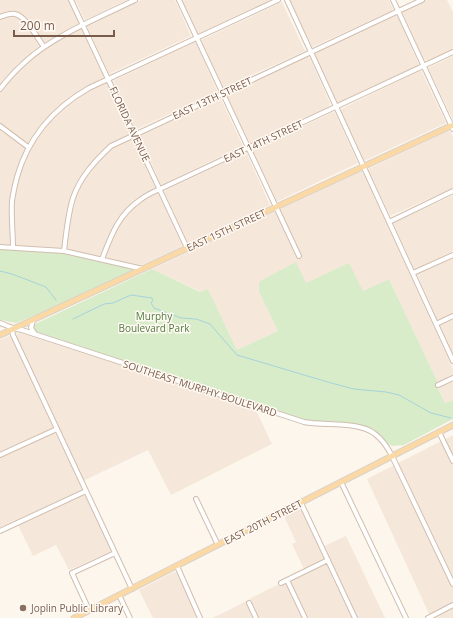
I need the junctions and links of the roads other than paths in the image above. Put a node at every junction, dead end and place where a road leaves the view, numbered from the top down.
1 (71, 0) edge
2 (135, 0) edge
3 (179, 0) edge
4 (278, 0) edge
5 (286, 0) edge
6 (393, 0) edge
7 (422, 0) edge
8 (398, 12) junction
9 (0, 17) edge
10 (83, 24) junction
11 (196, 38) junction
12 (44, 47) junction
13 (311, 52) junction
14 (453, 52) edge
15 (424, 66) junction
16 (109, 79) junction
17 (0, 90) edge
18 (222, 93) junction
19 (336, 107) junction
20 (0, 126) edge
21 (453, 126) edge
22 (134, 134) junction
23 (28, 147) junction
24 (248, 148) junction
25 (364, 166) junction
26 (160, 189) junction
27 (453, 191) edge
28 (276, 207) junction
29 (389, 222) junction
30 (0, 247) edge
31 (13, 248) junction
32 (187, 248) junction
33 (64, 251) junction
34 (453, 255) edge
35 (299, 256) dead end
36 (102, 259) junction
37 (143, 269) junction
38 (413, 273) junction
39 (453, 316) edge
40 (33, 320) junction
41 (0, 323) edge
42 (436, 324) junction
43 (12, 329) junction
44 (0, 335) edge
45 (37, 335) junction
46 (453, 361) edge
47 (453, 378) edge
48 (438, 385) dead end
49 (453, 425) edge
50 (57, 429) junction
51 (439, 432) junction
52 (0, 455) edge
53 (392, 456) junction
54 (453, 461) edge
55 (341, 482) junction
56 (86, 491) junction
57 (196, 498) dead end
58 (301, 503) junction
59 (0, 531) edge
60 (218, 545) junction
61 (115, 553) junction
62 (328, 560) junction
63 (177, 566) junction
64 (287, 580) junction
65 (281, 583) dead end
66 (453, 584) edge
67 (132, 589) junction
68 (119, 595) junction
69 (249, 603) dead end
70 (453, 605) edge
71 (89, 610) junction
72 (74, 618) edge
73 (130, 618) edge
74 (200, 618) edge
75 (256, 618) edge
76 (305, 618) edge
77 (355, 618) edge
78 (406, 618) edge
79 (428, 618) edge

1 - 10 street, FLORIDA AVENUE
2 - 10 street
3 - 11 street
4 - 11 street
5 - 13 street
6 - 8 street
7 - 8 street, EAST 13TH STREET
8 - 13 street, EAST 13TH STREET
8 - 15 street
9 - 12 street
10 - 12 street
10 - 16 street, FLORIDA AVENUE
11 - 16 street
11 - 18 street
12 - 17 street
13 - 18 street, EAST 13TH STREET
13 - 19 street
14 - 15 street, EAST 14TH STREET
15 - 19 street, EAST 14TH STREET
15 - 21 street
16 - 22 street, FLORIDA AVENUE
16 - 23 street
18 - 22 street, EAST 13TH STREET
18 - 24 street
19 - 24 street, EAST 14TH STREET
19 - 25 street
20 - 23 street
21 - 25 main road, EAST 15TH STREET
22 - 26 street, FLORIDA AVENUE
22 - 33 street, EAST 13TH STREET
23 - 31 street
24 - 26 street, EAST 14TH STREET
24 - 28 street
25 - 28 main road, EAST 15TH STREET
25 - 29 street
26 - 32 street, FLORIDA AVENUE
26 - 36 street, EAST 14TH STREET
27 - 29 street
28 - 32 main road, EAST 15TH STREET
28 - 35 street
29 - 38 street
30 - 31 street
31 - 33 street
32 - 37 main road, EAST 15TH STREET
33 - 36 street
34 - 38 street
36 - 37 street
37 - 40 main road, EAST 15TH STREET
38 - 42 street
39 - 42 street
40 - 43 main road, EAST 15TH STREET
40 - 45 street
41 - 43 street, SOUTHEAST MURPHY BOULEVARD
42 - 46 street
43 - 44 main road, EAST 15TH STREET
43 - 45 street, SOUTHEAST MURPHY BOULEVARD
43 - 50 street
45 - 53 street, SOUTHEAST MURPHY BOULEVARD
47 - 48 street
49 - 51 main road, EAST 20TH STREET
50 - 52 street
50 - 56 street
51 - 53 main road, EAST 20TH STREET
51 - 54 street
53 - 55 main road, EAST 20TH STREET
53 - 66 street, SOUTHEAST MURPHY BOULEVARD
55 - 58 main road, EAST 20TH STREET
55 - 78 street
56 - 59 street
56 - 61 street
57 - 60 street
58 - 60 main road, EAST 20TH STREET
58 - 62 street
60 - 63 main road, EAST 20TH STREET
61 - 67 street
61 - 71 street
62 - 64 street
62 - 77 street
63 - 67 main road, EAST 20TH STREET
63 - 74 street
64 - 65 street
64 - 76 street
67 - 68 main road, EAST 20TH STREET
68 - 71 main road, EAST 20TH STREET
68 - 73 street
69 - 75 street
70 - 79 street
71 - 72 main road, EAST 20TH STREET

